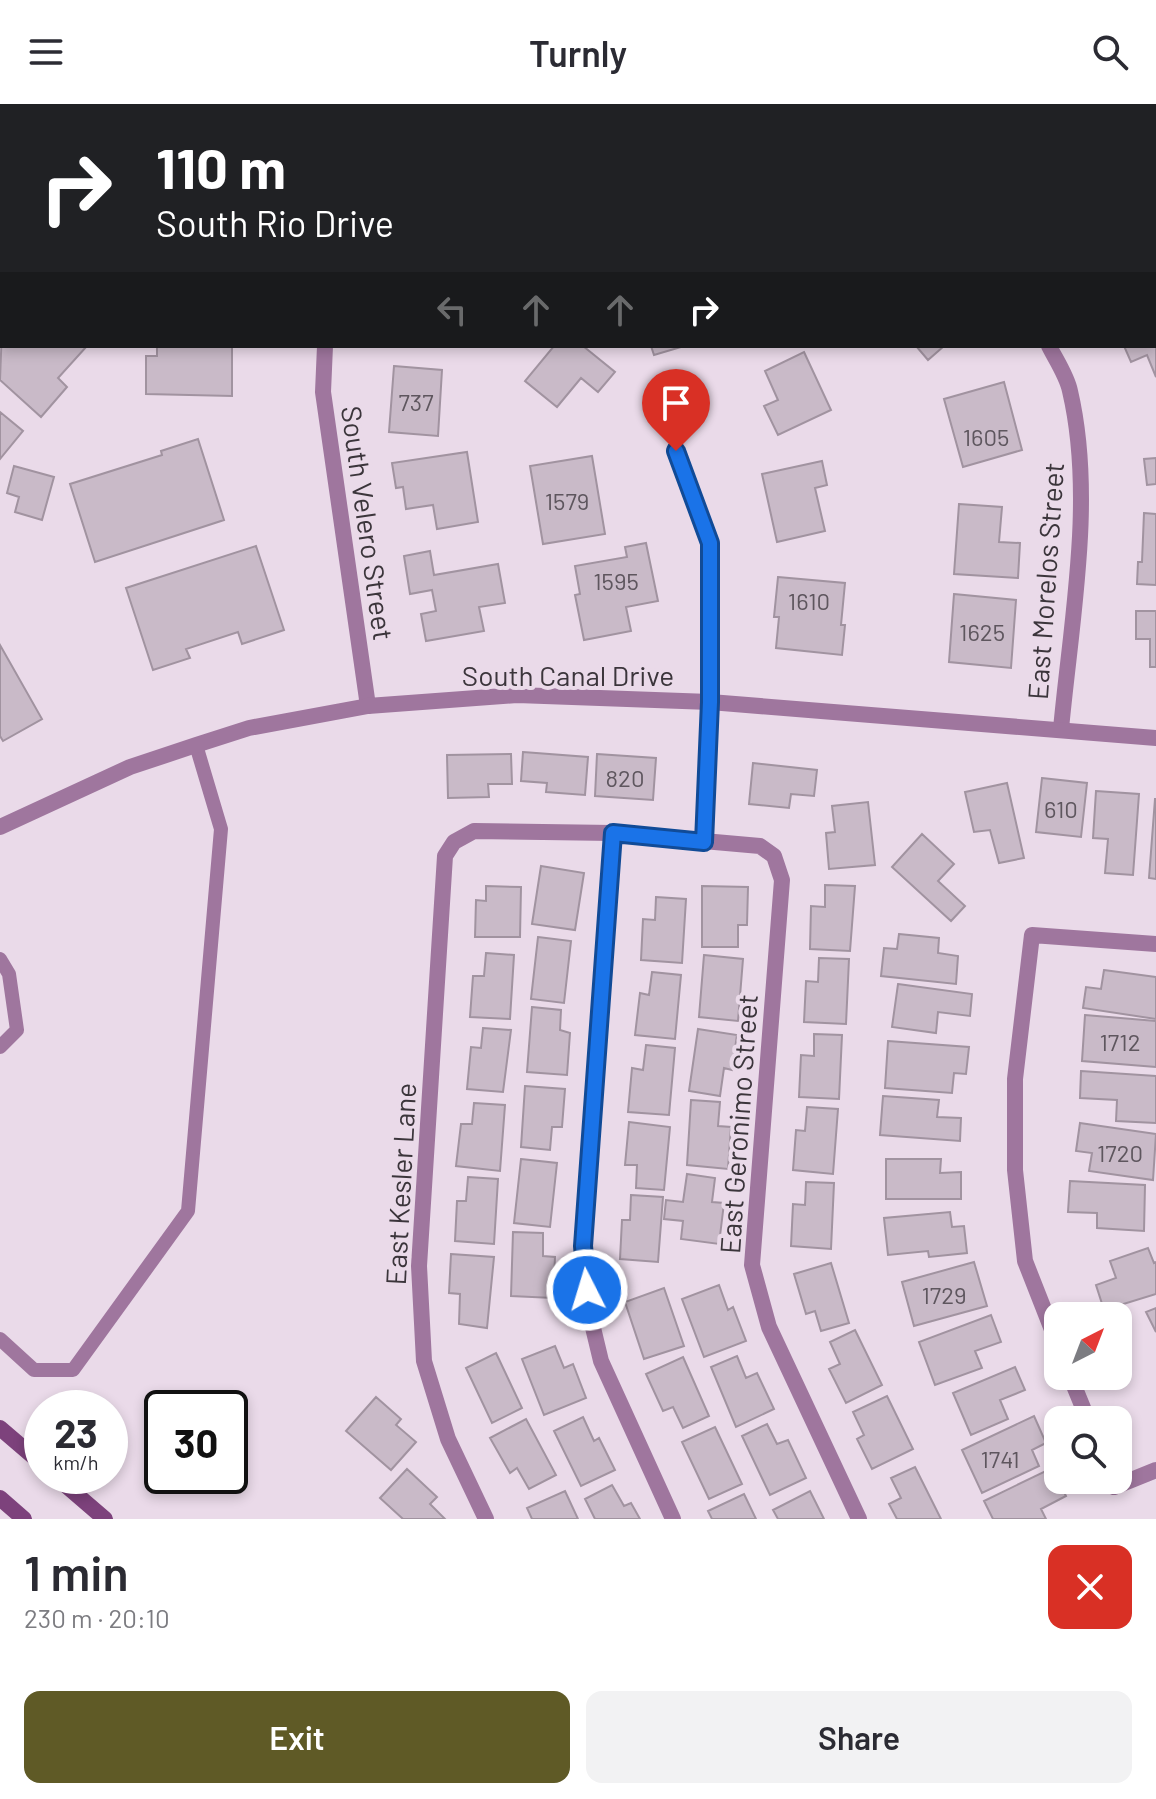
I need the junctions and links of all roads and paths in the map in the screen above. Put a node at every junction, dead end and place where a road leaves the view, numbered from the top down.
1 (325, 348) edge
2 (1050, 348) edge
3 (676, 451) dead end
4 (710, 702) junction
5 (368, 706) junction
6 (1061, 729) junction
7 (1156, 738) edge
8 (196, 745) junction
9 (0, 827) edge
10 (613, 833) junction
11 (704, 842) junction
12 (1156, 944) edge
13 (0, 959) edge
14 (0, 1047) edge
15 (1044, 1309) edge
16 (0, 1339) edge
17 (0, 1428) edge
18 (24, 1449) edge
19 (1156, 1470) edge
20 (1132, 1478) edge
21 (76, 1494) edge
22 (0, 1498) edge
23 (24, 1519) edge
24 (105, 1519) edge
25 (486, 1519) edge
26 (673, 1519) edge
27 (859, 1519) edge

1 - 5 street, South Velero Street
2 - 6 street, East Morelos Street
3 - 4 street
4 - 5 street, South Canal Drive
4 - 6 street, South Canal Drive
4 - 11 street
5 - 8 street, South Canal Drive
6 - 7 street, South Canal Drive
8 - 9 street, South Canal Drive
8 - 16 lane
10 - 11 street
10 - 25 street, East Kesler Lane
10 - 26 street
11 - 27 street, East Geronimo Street
12 - 15 street
13 - 14 lane
17 - 18 main road
19 - 20 street
21 - 24 main road
22 - 23 main road

